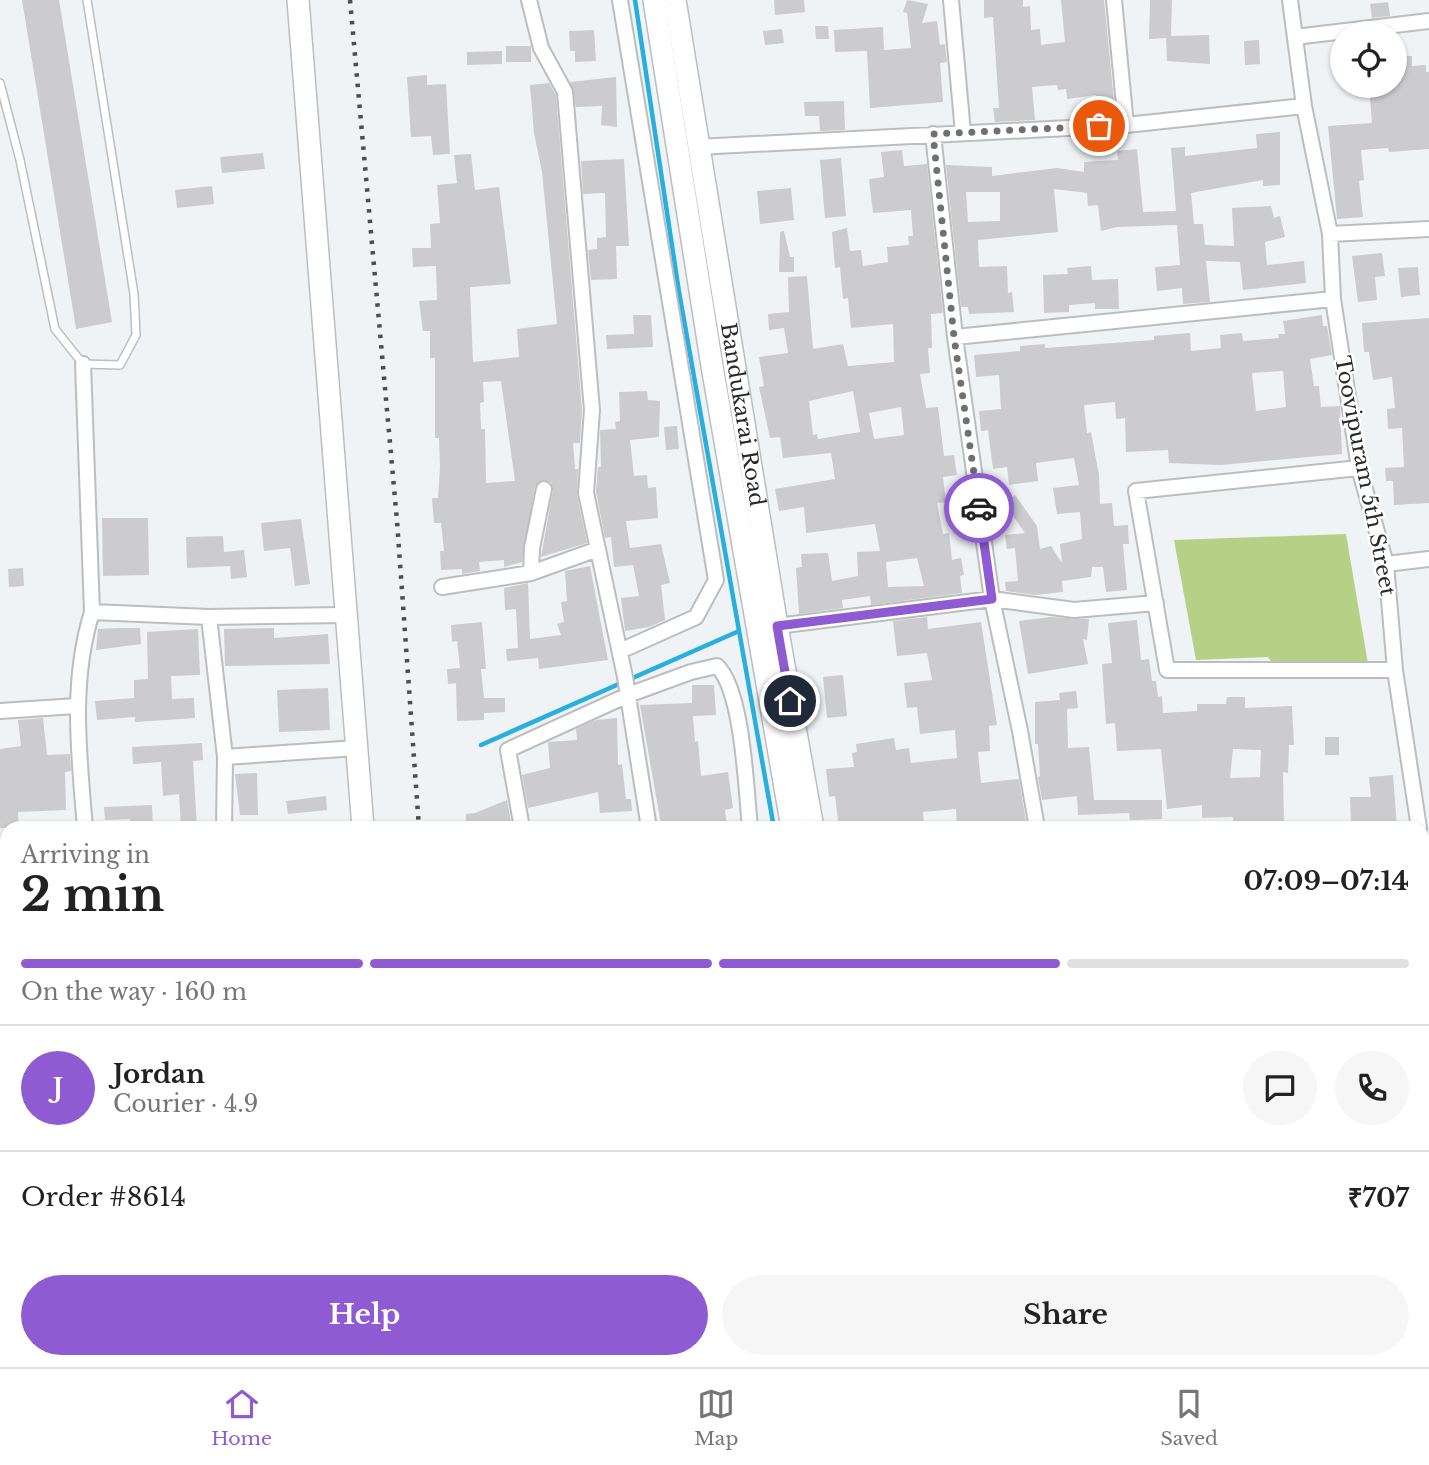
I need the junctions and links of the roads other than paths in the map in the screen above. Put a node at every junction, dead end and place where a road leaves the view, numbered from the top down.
1 (87, 0) edge
2 (298, 0) edge
3 (529, 0) edge
4 (620, 0) edge
5 (654, 0) edge
6 (675, 0) edge
7 (951, 0) edge
8 (1114, 0) edge
9 (1290, 0) edge
10 (1429, 21) edge
11 (1295, 37) junction
12 (0, 83) edge
13 (1304, 106) junction
14 (1126, 125) junction
15 (963, 133) junction
16 (933, 134) junction
17 (697, 147) junction
18 (1429, 229) edge
19 (1330, 234) junction
20 (1333, 299) junction
21 (954, 337) junction
22 (83, 364) junction
23 (1359, 468) junction
24 (544, 489) dead end
25 (598, 549) junction
26 (1429, 559) edge
27 (1386, 564) junction
28 (531, 573) junction
29 (442, 587) dead end
30 (992, 599) junction
31 (1156, 603) junction
32 (92, 612) junction
33 (346, 615) junction
34 (209, 617) junction
35 (777, 626) junction
36 (620, 651) junction
37 (1395, 670) junction
38 (627, 687) junction
39 (76, 706) junction
40 (0, 711) edge
41 (357, 748) junction
42 (225, 757) junction
43 (84, 821) edge
44 (224, 821) edge
45 (362, 821) edge
46 (521, 821) edge
47 (648, 821) edge
48 (749, 821) edge
49 (791, 821) edge
50 (812, 821) edge
51 (1036, 821) edge
52 (1418, 821) edge

1 - 22 lane
2 - 33 main road
3 - 25 street
4 - 36 street
5 - 49 main road, Bandukarai Road
6 - 17 main road, Bandukarai Road
7 - 15 street
8 - 14 street
9 - 11 street, Toovipuram 5th Street
10 - 11 street
11 - 13 street, Toovipuram 5th Street
12 - 22 lane
13 - 14 street
13 - 19 street, Toovipuram 5th Street
14 - 15 street
15 - 16 street
16 - 17 street
16 - 21 street
17 - 35 main road, Bandukarai Road
18 - 19 street
19 - 20 street, Toovipuram 5th Street
20 - 21 street
20 - 23 street, Toovipuram 5th Street
21 - 30 street
22 - 32 street
23 - 27 street, Toovipuram 5th Street
23 - 31 street
24 - 28 street
25 - 28 street
25 - 36 street
26 - 27 street
27 - 37 street, Toovipuram 5th Street
28 - 29 street
30 - 31 street
30 - 35 street
30 - 51 street
31 - 37 street
32 - 34 street
32 - 39 street
33 - 34 street
33 - 41 main road
34 - 42 street
35 - 50 main road, Bandukarai Road
36 - 38 street
37 - 52 street, Toovipuram 5th Street
38 - 46 street
38 - 47 street
38 - 48 street
39 - 40 street
39 - 43 street
41 - 42 street
41 - 45 main road
42 - 44 street

